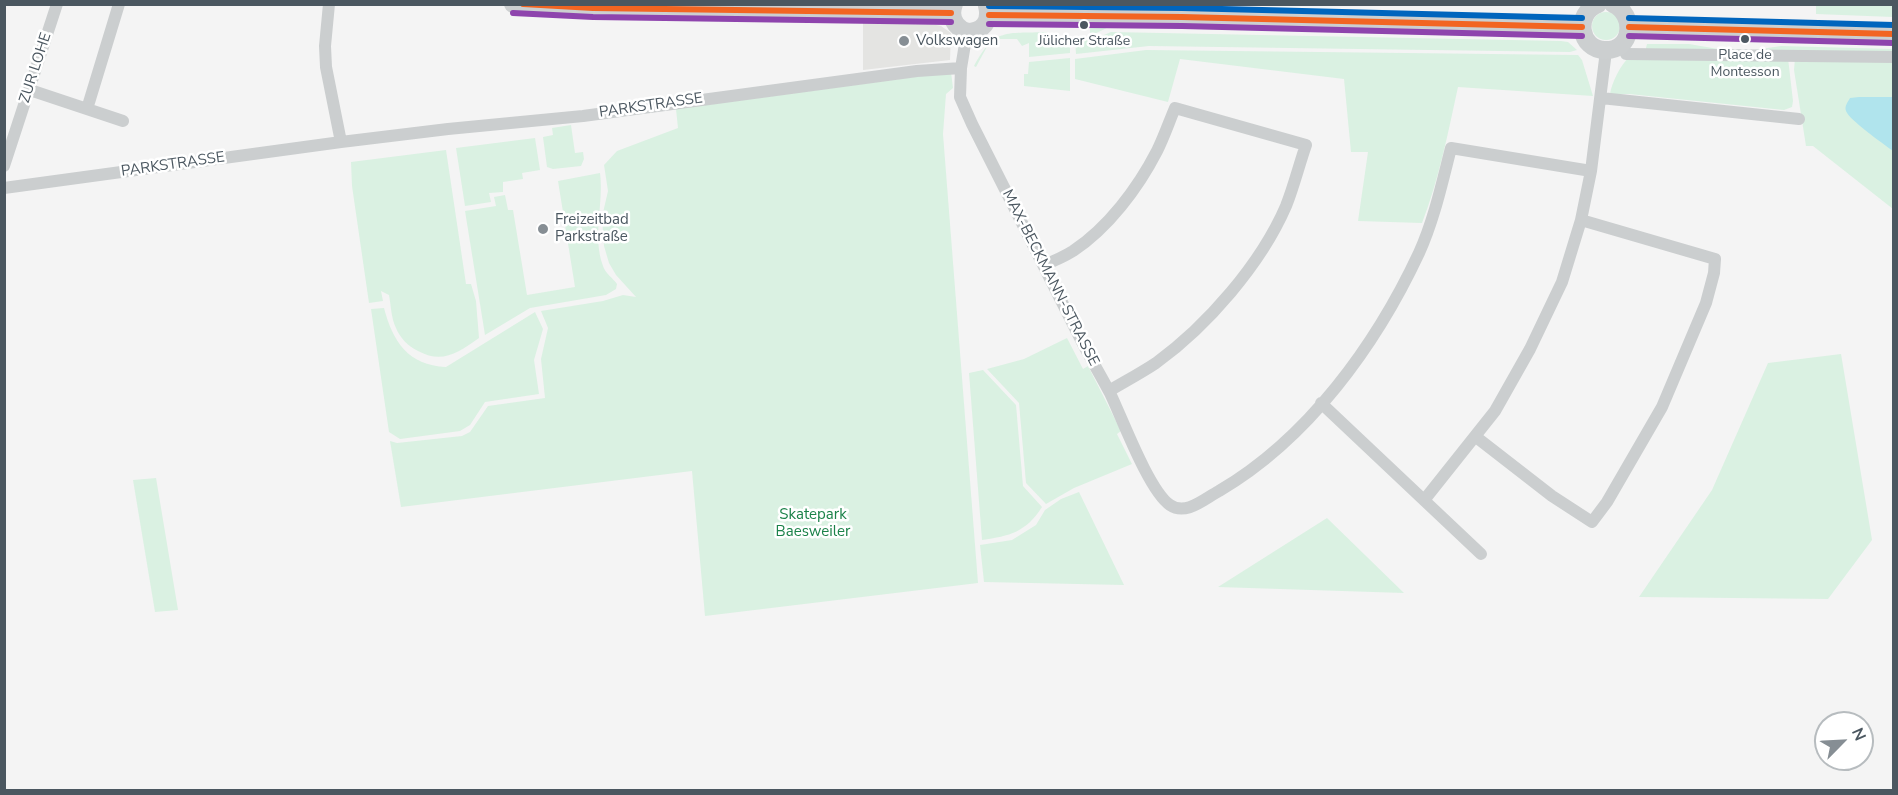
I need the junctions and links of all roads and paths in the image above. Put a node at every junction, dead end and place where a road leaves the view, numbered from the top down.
1 (57, 4) edge
2 (119, 4) edge
3 (329, 4) edge
4 (513, 4) edge
5 (1598, 4) edge
6 (1613, 4) edge
7 (953, 8) edge
8 (987, 10) edge
9 (1582, 27) junction
10 (1629, 27) junction
11 (967, 32) junction
12 (1893, 34) edge
13 (1606, 51) junction
14 (1626, 54) dead end
15 (1893, 57) edge
16 (961, 68) junction
17 (30, 90) junction
18 (1601, 98) junction
19 (87, 109) junction
20 (1798, 119) dead end
21 (123, 121) dead end
22 (341, 142) junction
23 (4, 166) edge
24 (1591, 171) junction
25 (4, 188) edge
26 (1581, 220) junction
27 (1044, 265) junction
28 (1109, 392) junction
29 (1321, 404) junction
30 (1476, 437) junction
31 (1425, 499) junction
32 (1481, 554) dead end

1 - 17 street, ZUR LOHE
2 - 19 street
3 - 22 street
4 - 7 main road
5 - 9 main road
6 - 10 main road
7 - 11 main road
8 - 9 main road
8 - 11 main road
9 - 13 main road
10 - 12 main road
10 - 13 main road
11 - 16 street, MAX-BECKMANN-STRASSE
13 - 18 street
14 - 15 street
16 - 22 street, PARKSTRASSE
16 - 27 street, MAX-BECKMANN-STRASSE
17 - 19 street
17 - 23 street, ZUR LOHE
18 - 20 street
18 - 24 street
19 - 21 street
22 - 25 street, PARKSTRASSE
24 - 26 street
24 - 29 street
26 - 30 street
26 - 30 street
27 - 28 street, MAX-BECKMANN-STRASSE
27 - 28 street
28 - 29 street, MAX-BECKMANN-STRASSE
29 - 31 street
30 - 31 street
31 - 32 street

